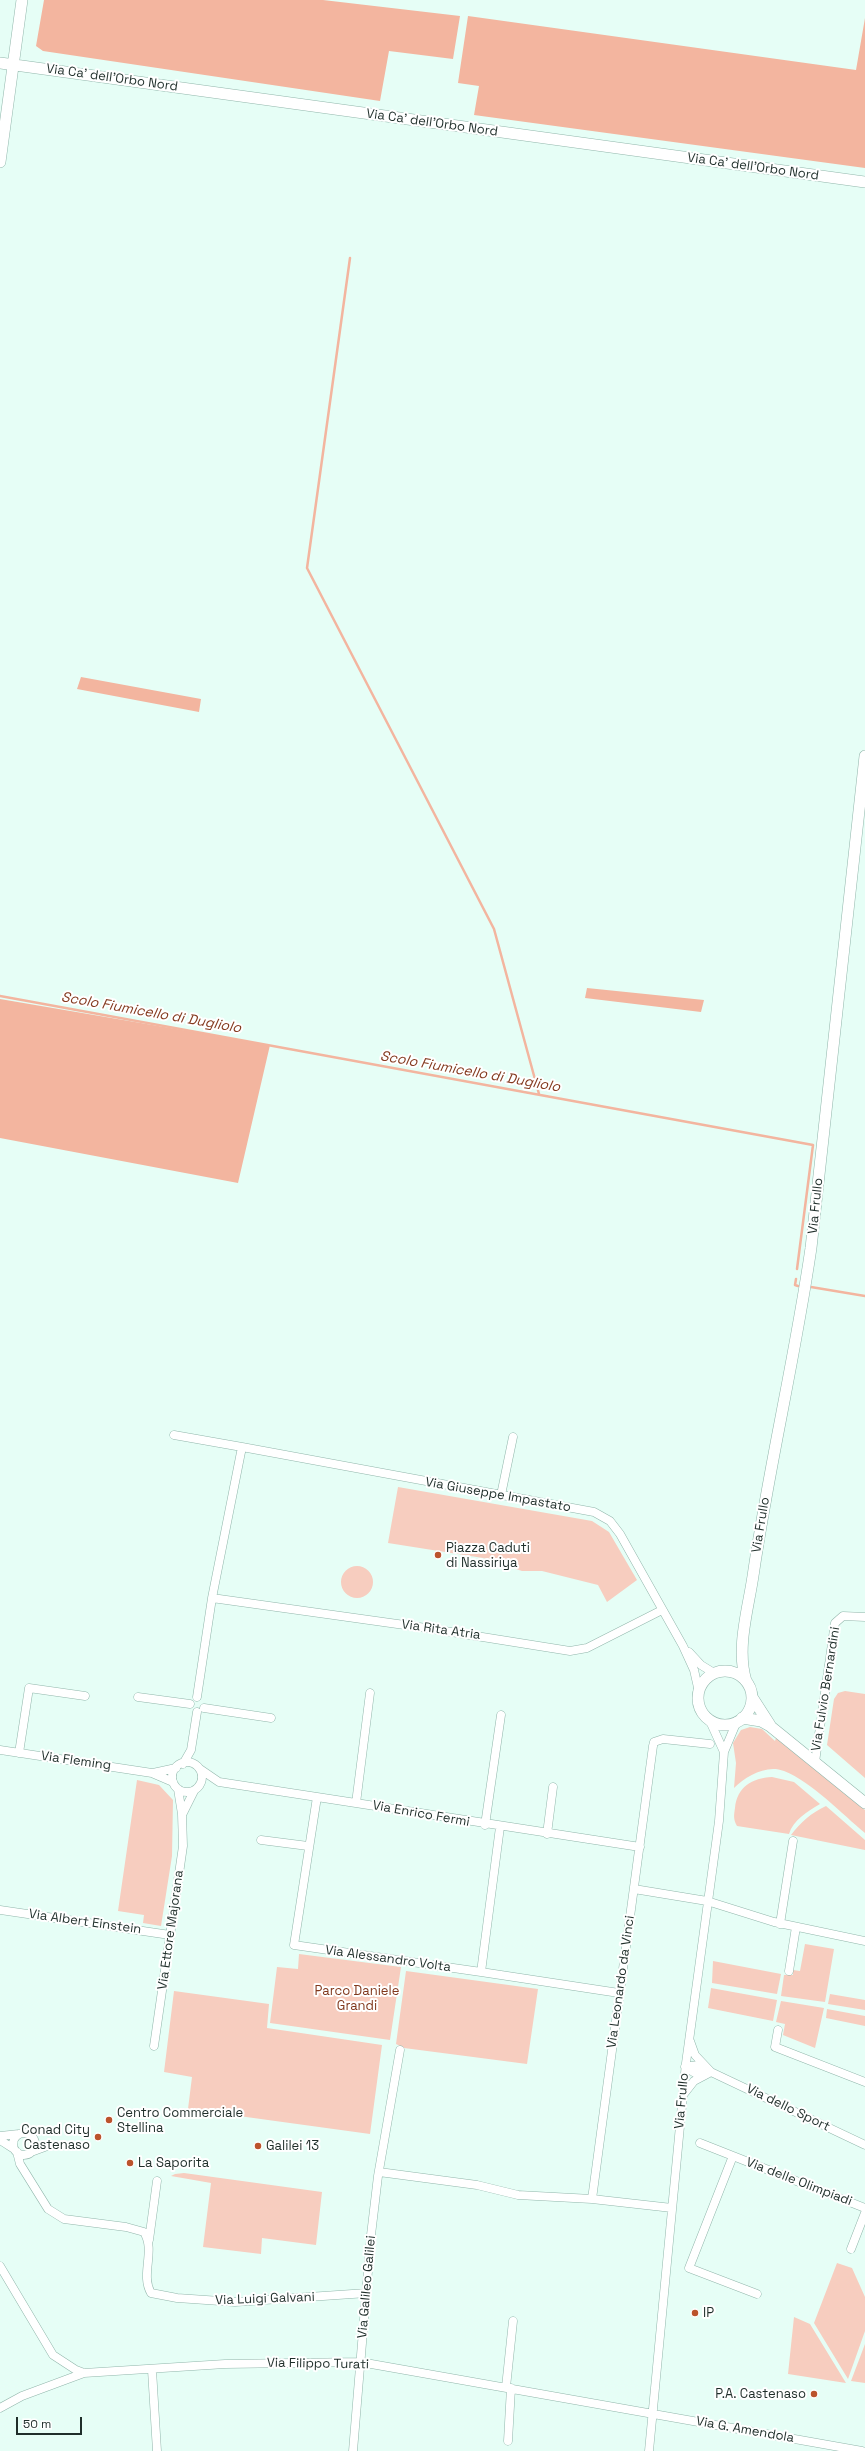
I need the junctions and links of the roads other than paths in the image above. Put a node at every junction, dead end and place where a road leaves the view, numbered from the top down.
1 (22, 0) edge
2 (0, 63) edge
3 (12, 64) junction
4 (0, 162) edge
5 (865, 182) edge
6 (865, 756) edge
7 (174, 1435) dead end
8 (514, 1437) dead end
9 (242, 1447) junction
10 (501, 1495) junction
11 (212, 1598) junction
12 (662, 1610) junction
13 (865, 1617) edge
14 (683, 1646) junction
15 (741, 1653) junction
16 (718, 1672) junction
17 (746, 1681) junction
18 (699, 1692) junction
19 (370, 1693) dead end
20 (85, 1696) dead end
21 (138, 1697) dead end
22 (197, 1697) junction
23 (752, 1697) junction
24 (190, 1704) junction
25 (200, 1710) junction
26 (501, 1715) dead end
27 (271, 1718) dead end
28 (709, 1719) junction
29 (740, 1720) junction
30 (770, 1726) junction
31 (710, 1744) dead end
32 (0, 1750) edge
33 (191, 1750) junction
34 (724, 1752) junction
35 (19, 1753) junction
36 (815, 1762) junction
37 (192, 1763) junction
38 (179, 1766) junction
39 (200, 1769) junction
40 (152, 1773) junction
41 (219, 1782) junction
42 (175, 1785) junction
43 (553, 1787) dead end
44 (197, 1788) junction
45 (316, 1797) junction
46 (356, 1803) junction
47 (865, 1803) edge
48 (182, 1814) junction
49 (485, 1825) junction
50 (500, 1827) junction
51 (547, 1834) junction
52 (261, 1840) dead end
53 (793, 1840) dead end
54 (308, 1846) junction
55 (640, 1847) junction
56 (634, 1889) junction
57 (707, 1901) junction
58 (0, 1910) edge
59 (780, 1924) junction
60 (796, 1927) junction
61 (170, 1935) junction
62 (865, 1941) edge
63 (789, 1971) dead end
64 (481, 1972) junction
65 (619, 1993) junction
66 (778, 2030) dead end
67 (689, 2038) junction
68 (154, 2046) dead end
69 (400, 2050) dead end
70 (685, 2067) junction
71 (707, 2071) junction
72 (865, 2082) edge
73 (683, 2096) junction
74 (19, 2134) junction
75 (0, 2136) edge
76 (32, 2137) junction
77 (0, 2140) edge
78 (700, 2143) dead end
79 (865, 2145) edge
80 (15, 2150) junction
81 (29, 2153) junction
82 (733, 2156) junction
83 (379, 2172) junction
84 (27, 2175) junction
85 (157, 2181) dead end
86 (592, 2199) junction
87 (672, 2208) junction
88 (865, 2208) edge
89 (865, 2213) edge
90 (863, 2224) edge
91 (149, 2240) junction
92 (851, 2249) dead end
93 (0, 2266) edge
94 (367, 2293) junction
95 (757, 2294) dead end
96 (513, 2321) dead end
97 (360, 2362) junction
98 (152, 2370) junction
99 (84, 2373) junction
100 (509, 2388) junction
101 (0, 2408) edge
102 (652, 2413) junction
103 (508, 2441) dead end
104 (157, 2451) edge
105 (353, 2451) edge
106 (649, 2451) edge
107 (862, 2451) edge

1 - 3 street
2 - 3 street, Via Ca' dell'Orbo Nord
3 - 4 street
3 - 5 street, Via Ca' dell'Orbo Nord
6 - 15 street, Via Frullo
7 - 9 street, Via Giuseppe Impastato
8 - 10 street
9 - 10 street, Via Giuseppe Impastato
9 - 11 street
10 - 12 street, Via Giuseppe Impastato
11 - 12 street, Via Rita Atria
11 - 22 street
12 - 14 street, Via Giuseppe Impastato
13 - 36 street, Via Fulvio Bernardini
14 - 16 street, Via Giuseppe Impastato
14 - 18 street, Via Giuseppe Impastato
15 - 16 street
15 - 17 street, Via Frullo
16 - 17 street
16 - 18 street
17 - 23 street
18 - 28 street
19 - 46 street, Via Enrico Fermi
20 - 35 street
21 - 24 street
22 - 24 street
22 - 25 street
23 - 29 street
23 - 30 street
24 - 25 street
25 - 27 street
25 - 33 street
26 - 49 street, Via Enrico Fermi
28 - 29 street
28 - 34 street
29 - 30 street
29 - 34 street
30 - 36 street
31 - 55 street, Via Leonardo da Vinci
32 - 35 street, Via Fleming
33 - 37 street
33 - 38 street
34 - 57 street, Via Frullo
35 - 40 street, Via Fleming
36 - 47 street
37 - 38 street
37 - 39 street
38 - 40 street, Via Fleming
38 - 42 street
39 - 41 street, Via Enrico Fermi
39 - 44 street
40 - 42 street, Via Fleming
41 - 44 street, Via Enrico Fermi
41 - 45 street, Via Enrico Fermi
42 - 44 street
42 - 48 street, Via Ettore Majorana
43 - 51 street
44 - 48 street, Via Ettore Majorana
45 - 46 street, Via Enrico Fermi
45 - 54 street
46 - 49 street, Via Enrico Fermi
48 - 61 street, Via Ettore Majorana
49 - 50 street, Via Enrico Fermi
50 - 51 street, Via Enrico Fermi
50 - 64 street
51 - 55 street, Via Enrico Fermi
52 - 54 street
53 - 59 street
54 - 64 street, Via Alessandro Volta
55 - 56 street, Via Leonardo da Vinci
56 - 57 street
56 - 65 street, Via Leonardo da Vinci
57 - 59 street
57 - 67 street, Via Frullo
58 - 61 street, Via Albert Einstein
59 - 60 street
60 - 62 street
60 - 63 street
61 - 68 street, Via Ettore Majorana
64 - 65 street, Via Alessandro Volta
65 - 86 street, Via Leonardo da Vinci
66 - 72 street
67 - 70 street, Via Frullo
67 - 71 street, Via dello Sport
69 - 83 street, Via Galileo Galilei
70 - 71 street, Via dello Sport
70 - 73 street, Via Frullo
71 - 73 street
71 - 79 street, Via dello Sport
73 - 87 street, Via Frullo
74 - 75 street
74 - 76 street
74 - 80 street
76 - 81 street
76 - 81 street
77 - 80 street
78 - 82 street, Via delle Olimpiadi
80 - 81 street
80 - 84 street
81 - 84 street
82 - 88 street, Via delle Olimpiadi
82 - 95 street, Via delle Olimpiadi
83 - 86 street
83 - 94 street, Via Galileo Galilei
84 - 91 street
85 - 91 street
86 - 87 street
87 - 102 street, Via Frullo
89 - 90 street, Via delle Olimpiadi
90 - 92 street, Via delle Olimpiadi
91 - 94 street, Via Luigi Galvani
93 - 99 street
94 - 97 street, Via Galileo Galilei
96 - 100 street
97 - 98 street, Via Filippo Turati
97 - 100 street, Via Filippo Turati
97 - 105 street, Via Galileo Galilei
98 - 99 street, Via Filippo Turati
98 - 104 street
99 - 101 street, Via Filippo Turati
100 - 102 street, Via Filippo Turati
100 - 103 street
102 - 106 street, Via Frullo
102 - 107 street, Via G. Amendola

